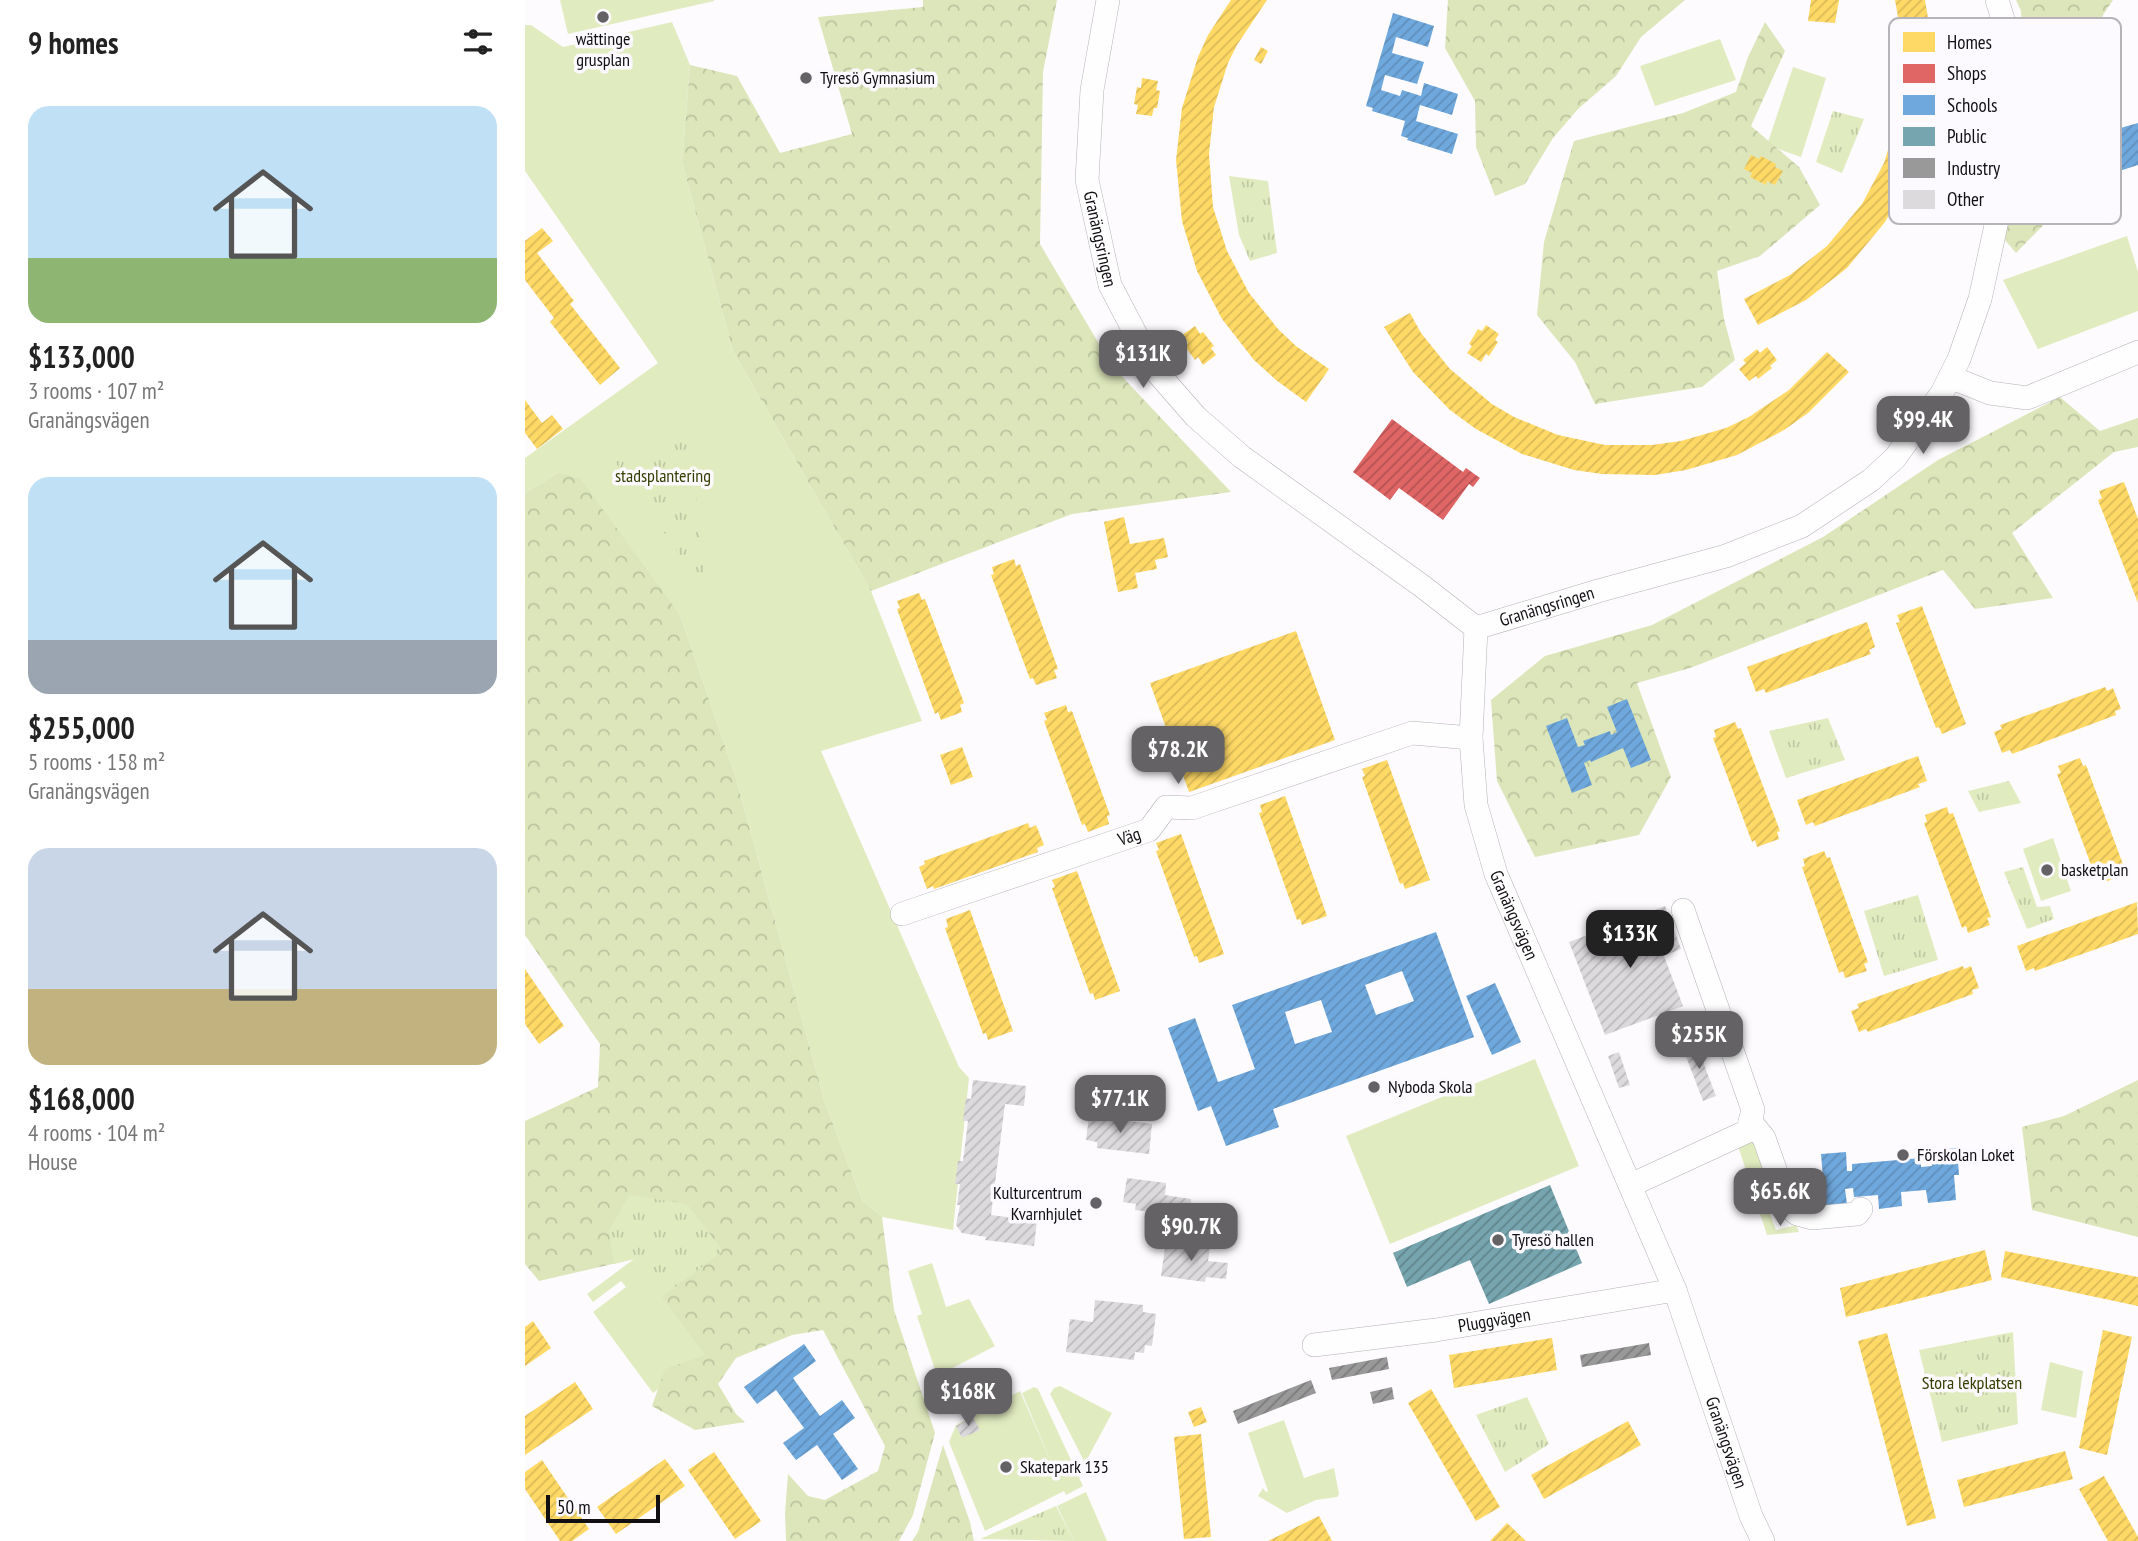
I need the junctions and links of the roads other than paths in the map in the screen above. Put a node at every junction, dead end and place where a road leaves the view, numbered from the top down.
1 (1108, 0) edge
2 (1997, 0) edge
3 (2003, 18) edge
4 (1996, 224) edge
5 (2138, 352) edge
6 (1950, 377) junction
7 (1476, 628) junction
8 (1471, 738) junction
9 (1683, 911) dead end
10 (902, 914) dead end
11 (1750, 1121) junction
12 (1631, 1185) junction
13 (1861, 1209) dead end
14 (1675, 1290) junction
15 (1314, 1345) dead end
16 (1763, 1541) edge

1 - 7 street, Granängsringen
2 - 3 street, Granängsringen
4 - 6 street, Granängsringen
5 - 6 street
6 - 7 street, Granängsringen
7 - 8 street, Granängsvägen
8 - 10 street, Väg
8 - 12 street, Granängsvägen
9 - 11 street
11 - 12 street
11 - 13 street
12 - 14 street, Granängsvägen
14 - 15 street, Pluggvägen
14 - 16 street, Granängsvägen

